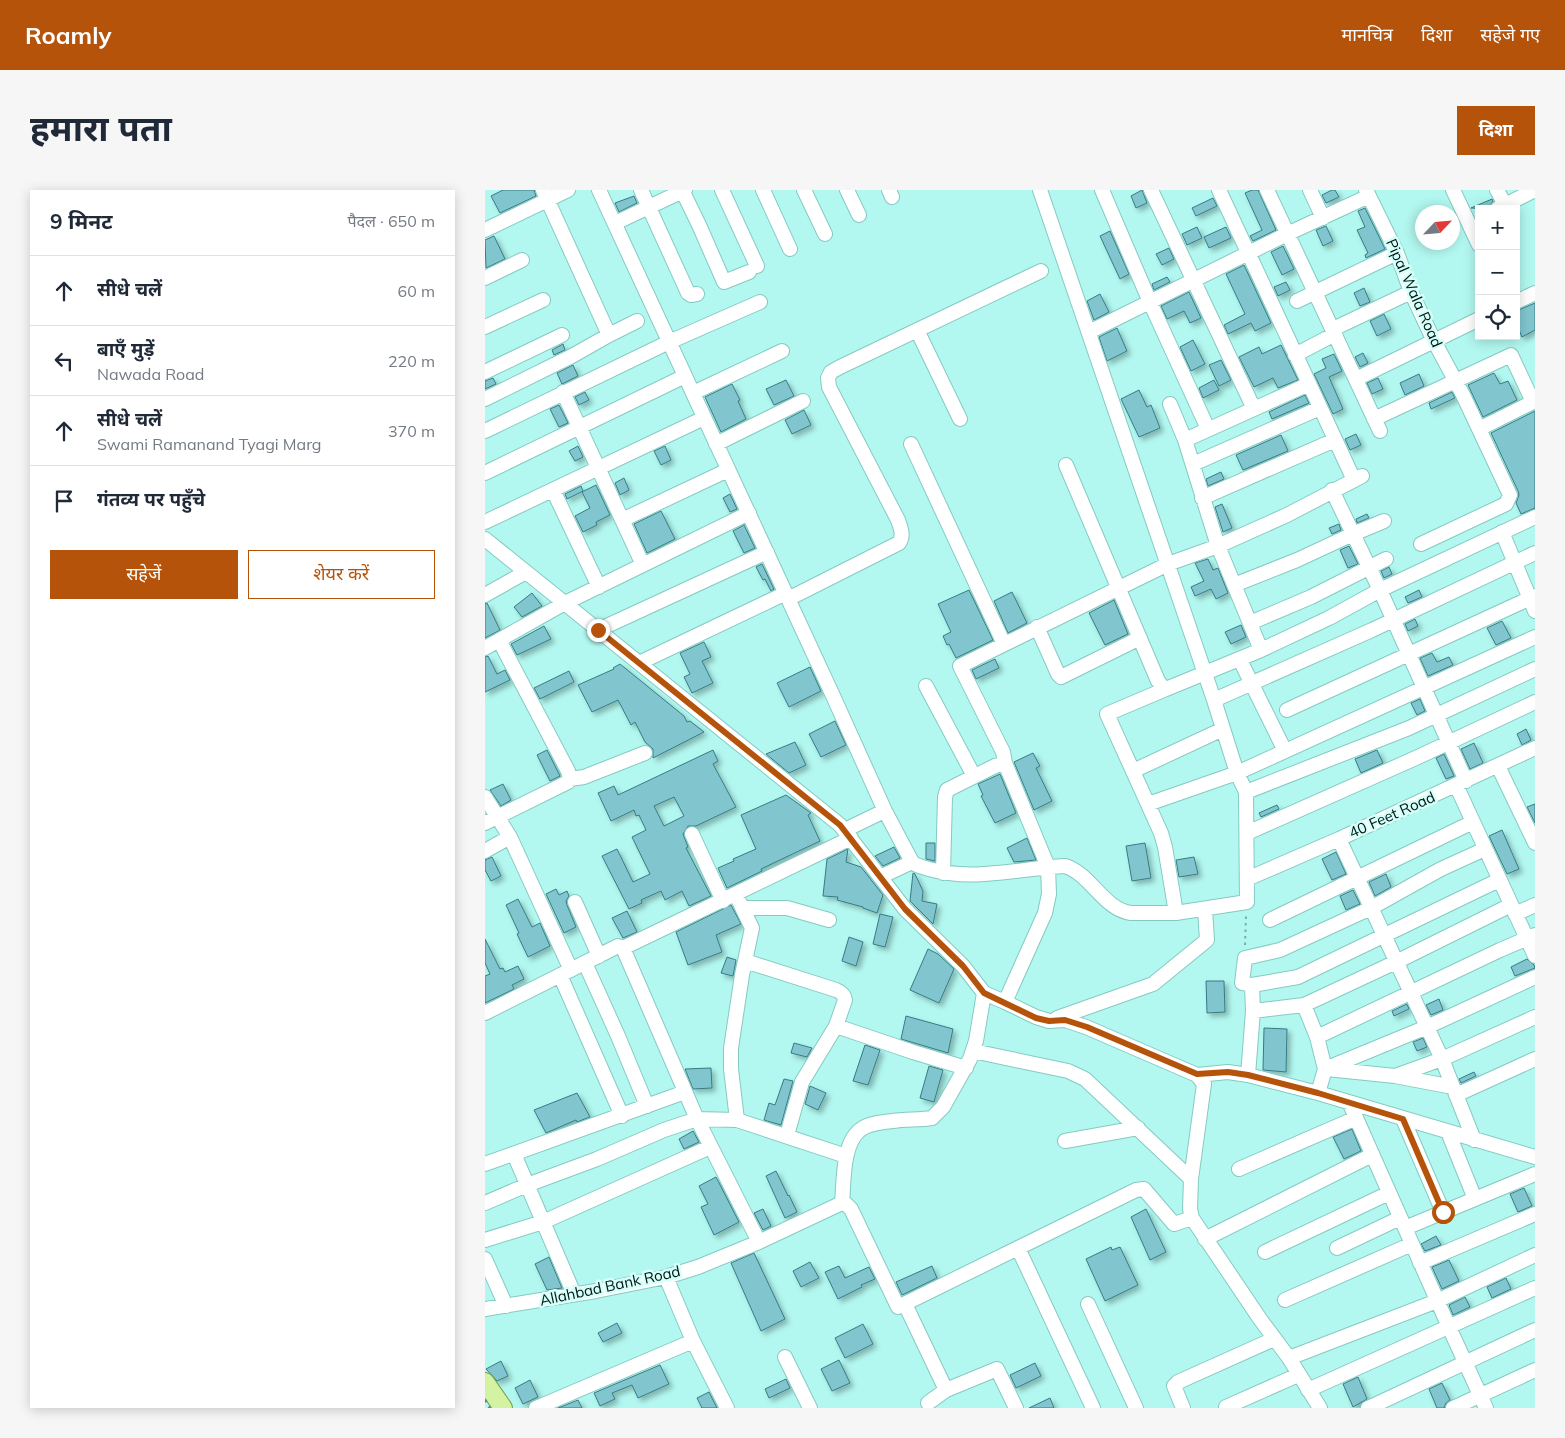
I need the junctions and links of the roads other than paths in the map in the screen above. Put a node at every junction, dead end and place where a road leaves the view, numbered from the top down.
1 (568, 190) edge
2 (599, 190) edge
3 (641, 190) edge
4 (683, 190) edge
5 (723, 190) edge
6 (763, 190) edge
7 (804, 190) edge
8 (847, 190) edge
9 (1040, 190) edge
10 (1102, 190) edge
11 (1151, 190) edge
12 (1219, 190) edge
13 (1267, 190) edge
14 (1310, 190) edge
15 (1453, 190) edge
16 (1497, 190) edge
17 (1535, 190) edge
18 (1367, 193) edge
19 (545, 195) edge
20 (1501, 205) edge
21 (1505, 205) edge
22 (650, 207) junction
23 (859, 215) dead end
24 (1323, 218) junction
25 (1474, 220) edge
26 (615, 223) junction
27 (485, 230) edge
28 (825, 234) dead end
29 (1287, 234) junction
30 (790, 248) dead end
31 (1397, 253) junction
32 (1249, 254) junction
33 (522, 260) dead end
34 (1041, 272) dead end
35 (485, 278) edge
36 (1194, 281) junction
37 (1315, 292) junction
38 (1411, 292) junction
39 (1535, 293) edge
40 (697, 294) dead end
41 (543, 300) dead end
42 (1520, 300) edge
43 (1297, 301) dead end
44 (760, 302) dead end
45 (1150, 302) junction
46 (1475, 320) edge
47 (637, 321) dead end
48 (485, 327) edge
49 (917, 330) junction
50 (1334, 331) junction
51 (1089, 332) junction
52 (561, 335) dead end
53 (609, 335) junction
54 (1434, 341) junction
55 (669, 342) junction
56 (782, 351) dead end
57 (1295, 355) junction
58 (485, 372) edge
59 (685, 376) junction
60 (1356, 379) junction
61 (1455, 380) junction
62 (1309, 384) junction
63 (563, 392) junction
64 (693, 393) junction
65 (485, 399) edge
66 (803, 401) dead end
67 (1534, 401) edge
68 (1170, 404) dead end
69 (1320, 408) junction
70 (1253, 409) junction
71 (704, 418) junction
72 (960, 420) dead end
73 (580, 428) junction
74 (1208, 429) junction
75 (1479, 429) junction
76 (485, 431) edge
77 (1185, 440) junction
78 (1335, 440) junction
79 (716, 444) junction
80 (911, 444) dead end
81 (1193, 464) junction
82 (1066, 466) dead end
83 (598, 468) junction
84 (728, 470) junction
85 (485, 473) edge
86 (553, 490) junction
87 (1332, 490) junction
88 (1202, 498) junction
89 (749, 513) junction
90 (1535, 516) edge
91 (622, 520) junction
92 (1383, 521) dead end
93 (485, 522) edge
94 (1502, 532) junction
95 (1353, 534) junction
96 (485, 539) edge
97 (1421, 544) dead end
98 (1218, 546) junction
99 (767, 552) junction
100 (1535, 552) edge
101 (1386, 559) dead end
102 (1514, 562) junction
103 (643, 564) junction
104 (1168, 564) junction
105 (1369, 567) junction
106 (526, 572) junction
107 (1234, 585) junction
108 (599, 586) junction
109 (1119, 587) junction
110 (1380, 590) junction
111 (485, 594) edge
112 (787, 596) junction
113 (1532, 597) edge
114 (565, 603) junction
115 (1535, 611) edge
116 (1393, 620) junction
117 (1250, 623) junction
118 (1037, 627) junction
119 (598, 630) junction
120 (1535, 637) edge
121 (1140, 638) junction
122 (499, 640) junction
123 (1005, 644) junction
124 (485, 648) edge
125 (1261, 650) junction
126 (1409, 653) junction
127 (1240, 660) junction
128 (639, 663) junction
129 (1535, 669) edge
130 (1205, 674) junction
131 (1251, 684) junction
132 (926, 686) dead end
133 (1424, 687) junction
134 (1166, 689) junction
135 (1214, 700) junction
136 (1535, 702) edge
137 (1287, 710) dead end
138 (1437, 715) junction
139 (1223, 729) junction
140 (1449, 742) junction
141 (1535, 748) edge
142 (1285, 751) junction
143 (645, 753) dead end
144 (1005, 763) junction
145 (1498, 766) junction
146 (1133, 771) junction
147 (1237, 773) junction
148 (974, 776) junction
149 (570, 779) junction
150 (1461, 783) junction
151 (1246, 792) junction
152 (485, 797) edge
153 (1149, 804) junction
154 (880, 813) dead end
155 (491, 820) edge
156 (1473, 822) junction
157 (1247, 833) junction
158 (692, 834) dead end
159 (848, 834) junction
160 (510, 837) junction
161 (1339, 839) junction
162 (1535, 842) edge
163 (1485, 848) junction
164 (485, 851) edge
165 (911, 862) junction
166 (1048, 867) junction
167 (943, 873) junction
168 (880, 877) junction
169 (1247, 879) junction
170 (1358, 879) junction
171 (1499, 880) junction
172 (736, 895) junction
173 (723, 901) junction
174 (575, 902) dead end
175 (1535, 905) edge
176 (743, 908) junction
177 (1205, 908) junction
178 (1371, 908) junction
179 (1513, 910) junction
180 (1176, 913) junction
181 (829, 920) dead end
182 (1270, 920) dead end
183 (1384, 935) junction
184 (1531, 937) edge
185 (623, 948) junction
186 (599, 956) junction
187 (1535, 956) edge
188 (745, 961) junction
189 (1396, 962) junction
190 (585, 963) junction
191 (565, 973) junction
192 (1535, 977) edge
193 (1252, 985) junction
194 (984, 993) junction
195 (1410, 994) junction
196 (1005, 1002) junction
197 (1304, 1005) junction
198 (1253, 1011) junction
199 (485, 1013) edge
200 (1535, 1017) edge
201 (1049, 1021) junction
202 (836, 1026) junction
203 (1427, 1027) junction
204 (1317, 1038) junction
205 (973, 1051) junction
206 (1441, 1059) junction
207 (1535, 1059) edge
208 (966, 1068) junction
209 (1325, 1069) junction
210 (1197, 1074) junction
211 (1248, 1075) junction
212 (1395, 1076) junction
213 (1454, 1091) junction
214 (685, 1092) junction
215 (1318, 1093) junction
216 (1349, 1102) junction
217 (647, 1106) junction
218 (622, 1116) junction
219 (1356, 1118) junction
220 (697, 1119) junction
221 (1403, 1119) junction
222 (737, 1120) junction
223 (1139, 1128) junction
224 (1448, 1132) junction
225 (787, 1135) junction
226 (1474, 1140) junction
227 (1065, 1141) dead end
228 (710, 1146) junction
229 (513, 1154) junction
230 (1372, 1155) junction
231 (846, 1156) junction
232 (1535, 1158) edge
233 (485, 1164) edge
234 (1239, 1170) dead end
235 (1535, 1174) edge
236 (1191, 1179) junction
237 (527, 1185) junction
238 (1389, 1193) junction
239 (1475, 1199) junction
240 (485, 1203) edge
241 (843, 1204) junction
242 (1443, 1212) junction
243 (1535, 1214) edge
244 (1192, 1218) junction
245 (543, 1222) junction
246 (1403, 1223) junction
247 (1205, 1239) junction
248 (485, 1240) edge
249 (759, 1242) junction
250 (1412, 1244) junction
251 (1018, 1248) junction
252 (1337, 1248) dead end
253 (1265, 1252) dead end
254 (1535, 1254) edge
255 (485, 1259) edge
256 (1420, 1263) junction
257 (666, 1277) junction
258 (1535, 1288) edge
259 (574, 1294) junction
260 (1285, 1300) dead end
261 (1437, 1301) junction
262 (905, 1304) junction
263 (1088, 1304) dead end
264 (506, 1306) junction
265 (485, 1309) edge
266 (1449, 1327) junction
267 (1535, 1330) edge
268 (1274, 1339) junction
269 (693, 1341) junction
270 (785, 1357) dead end
271 (1289, 1358) junction
272 (1466, 1362) junction
273 (1535, 1370) edge
274 (1298, 1375) junction
275 (485, 1382) edge
276 (946, 1390) junction
277 (1308, 1390) junction
278 (1480, 1394) junction
279 (925, 1406) edge
280 (542, 1407) edge
281 (1225, 1407) edge
282 (503, 1408) edge
283 (727, 1408) edge
284 (810, 1408) edge
285 (1016, 1408) edge
286 (1093, 1408) edge
287 (1136, 1408) edge
288 (1183, 1408) edge
289 (1320, 1408) edge
290 (1368, 1408) edge
291 (1453, 1408) edge
292 (1486, 1408) edge

1 - 19 street
2 - 26 street
3 - 22 street
4 - 5 street
4 - 22 street
6 - 30 street
7 - 28 street
8 - 23 street
9 - 51 street
10 - 45 street
11 - 36 street
12 - 32 street
13 - 29 street
14 - 24 street
15 - 25 street
16 - 20 street
17 - 21 street
18 - 24 street
18 - 31 street, Pipal Wala Road
19 - 27 street
19 - 53 street
22 - 26 street
22 - 40 street
24 - 29 street
26 - 55 street
29 - 32 street
29 - 37 street
31 - 37 street
31 - 38 street, Pipal Wala Road
32 - 36 street
32 - 57 street
33 - 35 street
34 - 49 street
36 - 45 street
36 - 70 street
37 - 43 street
37 - 50 street
38 - 50 street
38 - 54 street, Pipal Wala Road
39 - 42 street
41 - 48 street
44 - 55 street
45 - 51 street
45 - 74 street
46 - 54 street
47 - 53 street
49 - 72 street
49 - 112 street
50 - 57 street
50 - 60 street
51 - 104 street
52 - 58 street
53 - 65 street
54 - 60 street
54 - 61 street, Pipal Wala Road
55 - 59 street
55 - 63 street
56 - 64 street
57 - 62 street
59 - 64 street
59 - 73 street
60 - 61 street
61 - 67 street
61 - 75 street, Pipal Wala Road
62 - 69 street
62 - 70 street
63 - 73 street
63 - 76 street
64 - 71 street
66 - 79 street
67 - 75 street
68 - 77 street
69 - 78 street
69 - 81 street
70 - 74 street
71 - 79 street
71 - 83 street
73 - 83 street
73 - 85 street
74 - 77 street
75 - 97 street, Pipal Wala Road
77 - 81 street
78 - 87 street
78 - 88 street
79 - 84 street
80 - 123 street
81 - 88 street
82 - 109 street
83 - 86 street
83 - 91 street
84 - 89 street
84 - 91 street
86 - 93 street
86 - 108 street
87 - 95 street
87 - 98 street
88 - 98 street
89 - 99 street
89 - 103 street
90 - 94 street
91 - 103 street
92 - 95 street
94 - 102 street
94 - 110 street
95 - 105 street
95 - 107 street
96 - 106 street
98 - 104 street
98 - 107 street
99 - 112 street
99 - 119 street
100 - 102 street
101 - 105 street
102 - 113 street
102 - 116 street
103 - 108 street
104 - 109 street
104 - 130 street
105 - 110 street
105 - 117 street
106 - 111 street
106 - 114 street
107 - 117 street
108 - 114 street
109 - 118 street
109 - 121 street
110 - 116 street
110 - 125 street
112 - 128 street
112 - 165 street
113 - 115 street
113 - 126 street
114 - 119 street
114 - 122 street
116 - 126 street
116 - 131 street
117 - 125 street
118 - 121 street
118 - 123 street
119 - 128 street
120 - 133 street
121 - 134 street
122 - 124 street
122 - 149 street
123 - 144 street
125 - 127 street
126 - 133 street
126 - 137 street
127 - 130 street
127 - 131 street
128 - 159 street
129 - 138 street
130 - 134 street
130 - 135 street
131 - 135 street
131 - 142 street
132 - 148 street
133 - 138 street
133 - 142 street
134 - 146 street
135 - 139 street
136 - 140 street
138 - 140 street
138 - 151 street
139 - 146 street
139 - 147 street
140 - 150 street
140 - 157 street
141 - 145 street, 40 Feet Road
142 - 147 street
143 - 149 street
144 - 148 street
144 - 166 street
145 - 150 street, 40 Feet Road
145 - 162 street
146 - 153 street
147 - 151 street
147 - 153 street
148 - 167 street
149 - 155 street
150 - 156 street
150 - 161 street, 40 Feet Road
151 - 157 street
152 - 155 street
153 - 180 street
154 - 159 street
155 - 160 street
156 - 163 street
156 - 170 street
157 - 169 street
158 - 173 street
159 - 168 street
159 - 172 street
160 - 164 street
160 - 191 street
161 - 169 street, 40 Feet Road
161 - 170 street
163 - 171 street
163 - 178 street
165 - 167 street
165 - 168 street
166 - 167 street
166 - 180 street
166 - 196 street
168 - 194 street
169 - 177 street
170 - 178 street
170 - 182 street
171 - 179 street
171 - 183 street
172 - 173 street
172 - 176 street
173 - 185 street
174 - 186 street
175 - 179 street
176 - 181 street
176 - 188 street
177 - 180 street
177 - 201 street
178 - 183 street
178 - 193 street
179 - 184 street
179 - 189 street
183 - 189 street
183 - 193 street
184 - 187 street
184 - 195 street
185 - 186 street
185 - 214 street
186 - 190 street
188 - 202 street
188 - 222 street
189 - 195 street
189 - 197 street
190 - 191 street
190 - 217 street
191 - 199 street
191 - 218 street
192 - 203 street
193 - 198 street
194 - 196 street
194 - 205 street
195 - 203 street
195 - 204 street
196 - 201 street
197 - 198 street
197 - 204 street
198 - 211 street
200 - 206 street
201 - 210 street
202 - 208 street
202 - 225 street
203 - 206 street
203 - 209 street
204 - 209 street
205 - 208 street
205 - 223 street
206 - 212 street
206 - 213 street
207 - 213 street
208 - 231 street
209 - 212 street
209 - 215 street
210 - 211 street
210 - 236 street
211 - 215 street
212 - 213 street
213 - 226 street
214 - 217 street
214 - 220 street
215 - 216 street
216 - 219 street
216 - 221 street
217 - 218 street
218 - 229 street
219 - 230 street
219 - 234 street
220 - 222 street
220 - 228 street
220 - 237 street
221 - 224 street
221 - 242 street
222 - 225 street
223 - 227 street
223 - 236 street
224 - 226 street
224 - 239 street
225 - 231 street
226 - 232 street
228 - 245 street
228 - 249 street
229 - 233 street
229 - 237 street
230 - 238 street
230 - 247 street
231 - 241 street
235 - 239 street
236 - 244 street
237 - 240 street
237 - 245 street
238 - 246 street
238 - 253 street
239 - 242 street
241 - 249 street, Allahbad Bank Road
241 - 262 street
242 - 246 street
243 - 256 street
244 - 247 street
244 - 251 street
245 - 248 street
245 - 259 street
246 - 250 street
246 - 252 street
247 - 268 street
249 - 257 street, Allahbad Bank Road
250 - 256 street
250 - 260 street
251 - 262 street
251 - 286 street
254 - 261 street
255 - 264 street
256 - 261 street
257 - 259 street, Allahbad Bank Road
257 - 269 street
258 - 266 street
259 - 264 street, Allahbad Bank Road
261 - 266 street
261 - 271 street
262 - 276 street
263 - 287 street
264 - 265 street, Allahbad Bank Road
266 - 272 street
266 - 277 street
267 - 272 street
268 - 271 street
268 - 288 street
269 - 280 street
269 - 283 street
270 - 284 street
271 - 274 street
272 - 278 street
272 - 290 street
273 - 278 street
274 - 277 street
274 - 281 street
275 - 282 main road
276 - 279 street
276 - 285 street
277 - 289 street
278 - 291 street
278 - 292 street

